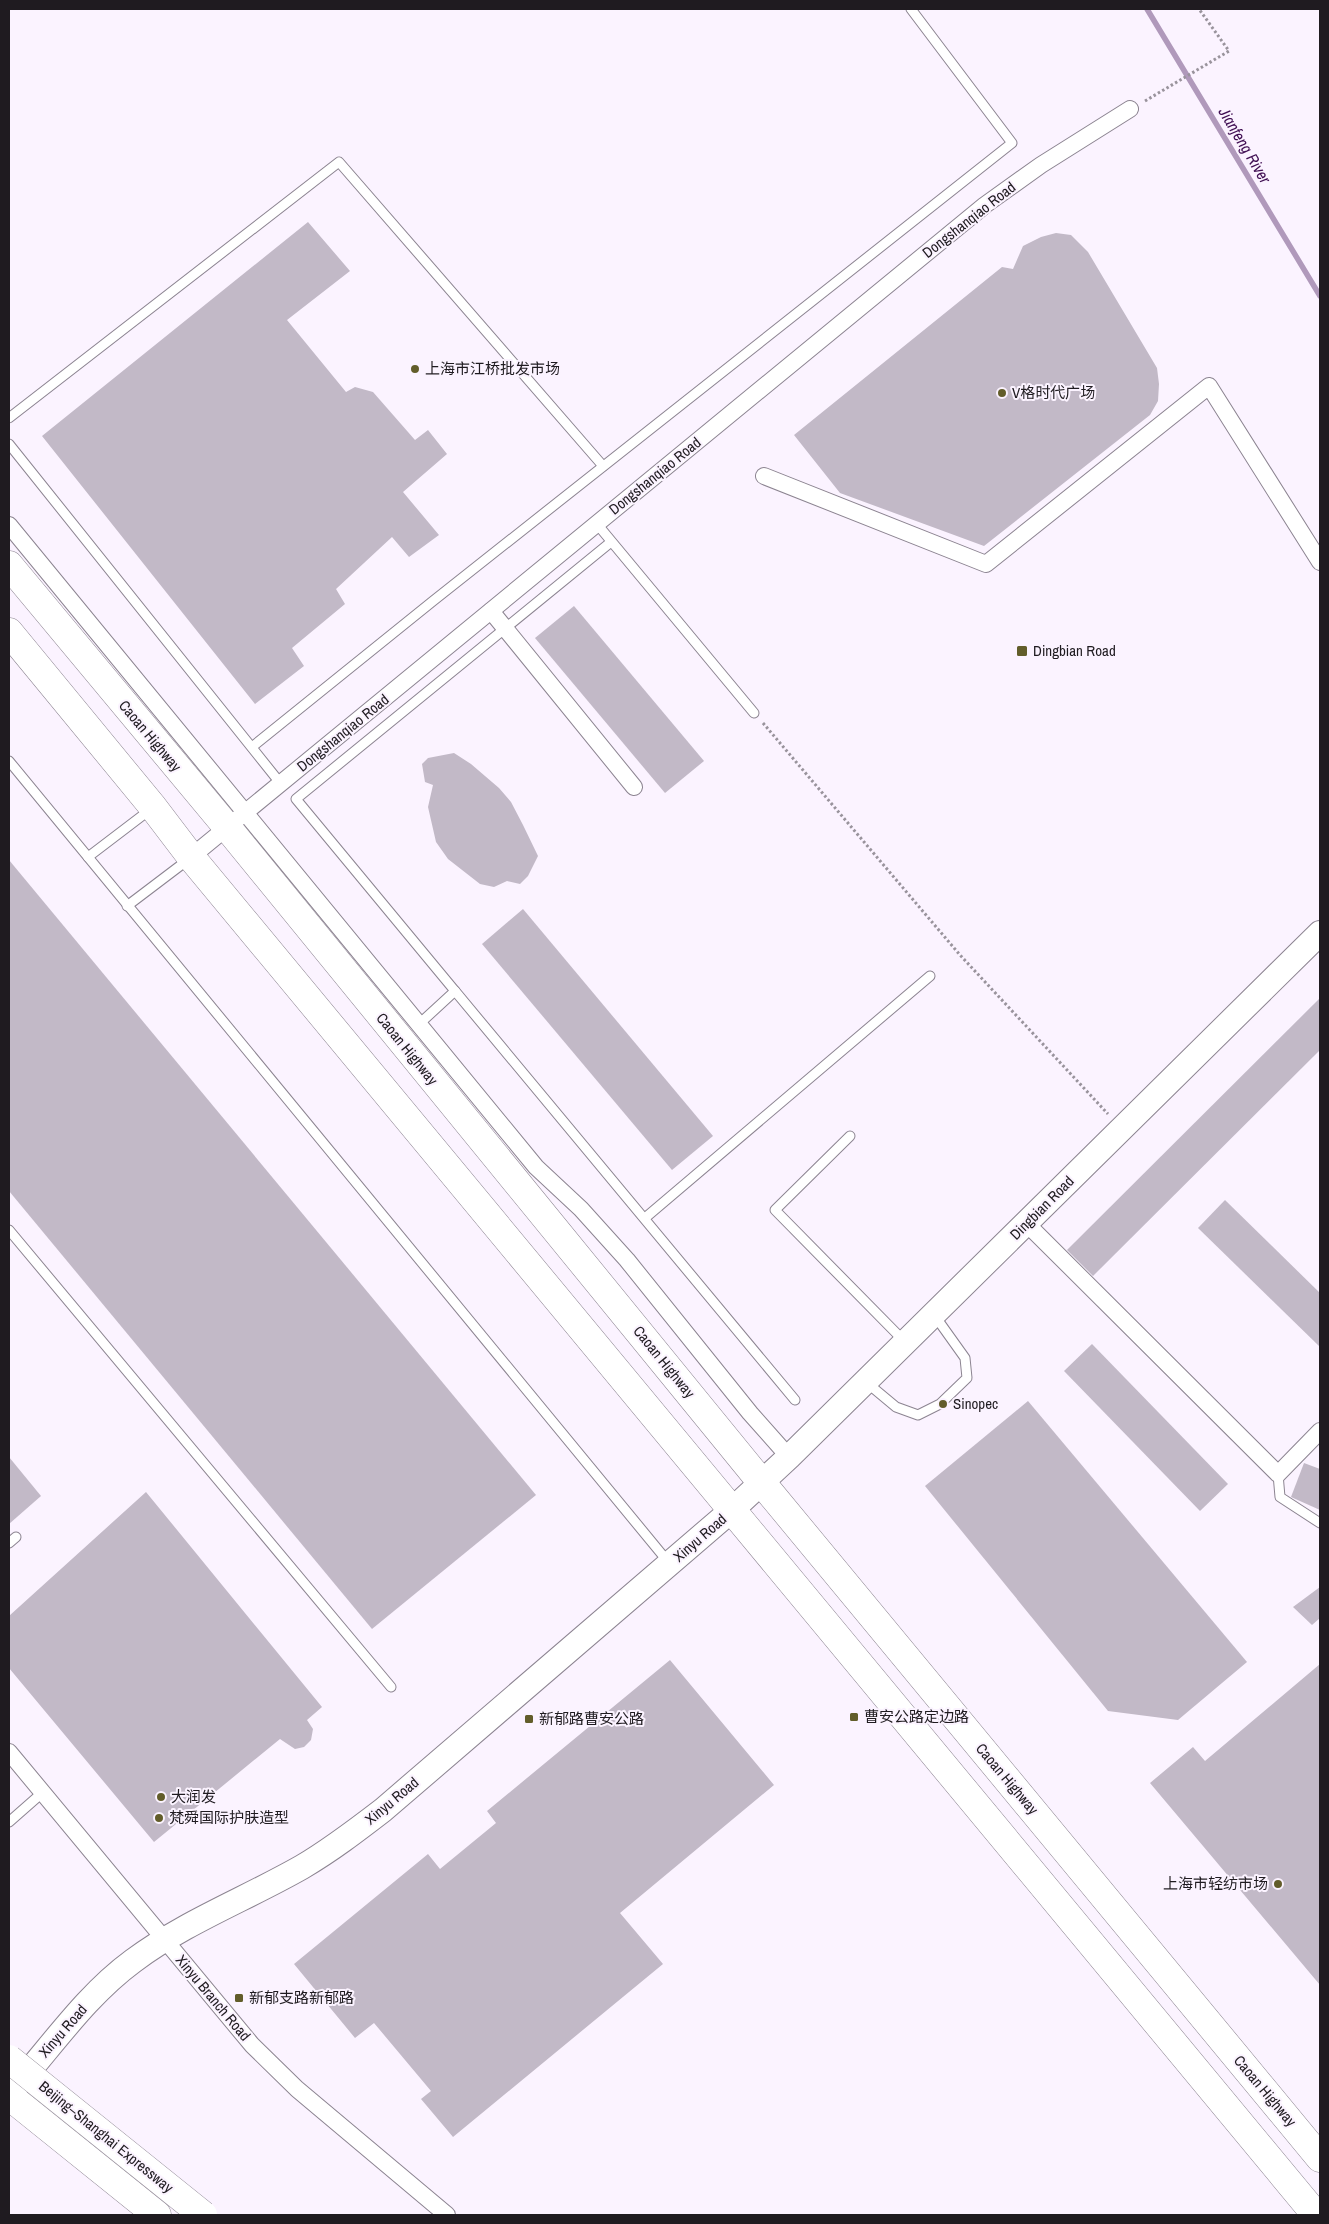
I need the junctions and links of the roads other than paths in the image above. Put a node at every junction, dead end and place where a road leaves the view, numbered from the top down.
1 (910, 9) edge
2 (1130, 109) road end
3 (9, 418) edge
4 (9, 444) edge
5 (603, 466) junction
6 (764, 476) dead end
7 (597, 524) junction
8 (9, 525) edge
9 (611, 542) junction
10 (1320, 562) edge
11 (9, 565) edge
12 (491, 611) junction
13 (505, 629) junction
14 (9, 632) edge
15 (754, 714) road end
16 (252, 747) junction
17 (9, 761) edge
18 (281, 784) junction
19 (634, 787) dead end
20 (153, 807) junction
21 (236, 820) junction
22 (88, 857) junction
23 (192, 857) junction
24 (127, 906) junction
25 (1320, 933) edge
26 (930, 976) dead end
27 (455, 991) junction
28 (409, 1032) junction
29 (850, 1136) dead end
30 (646, 1218) junction
31 (1026, 1223) junction
32 (9, 1230) edge
33 (934, 1314) junction
34 (906, 1342) junction
35 (865, 1382) junction
36 (795, 1400) dead end
37 (1320, 1431) edge
38 (789, 1457) junction
39 (1278, 1474) junction
40 (762, 1483) junction
41 (733, 1510) junction
42 (1320, 1524) edge
43 (670, 1564) junction
44 (391, 1687) dead end
45 (9, 1752) edge
46 (42, 1793) junction
47 (9, 1822) edge
48 (164, 1939) junction
49 (9, 2059) edge
50 (9, 2095) edge
51 (1320, 2158) edge
52 (157, 2215) edge
53 (203, 2215) edge
54 (447, 2215) edge
55 (1316, 2215) edge

1 - 5 lane
2 - 7 street, Dongshanqiao Road
3 - 5 lane
4 - 16 lane
5 - 16 lane
6 - 10 street
7 - 9 lane
7 - 12 street, Dongshanqiao Road
8 - 21 street
9 - 13 lane
9 - 15 lane
11 - 21 highway, Caoan Highway
12 - 13 street
12 - 18 street, Dongshanqiao Road
13 - 19 street
13 - 27 lane
14 - 20 highway
16 - 18 lane
17 - 22 lane
18 - 21 street, Dongshanqiao Road
20 - 22 lane
20 - 23 highway
21 - 23 street, Dongshanqiao Road
21 - 28 highway, Caoan Highway
22 - 24 lane
23 - 24 lane
23 - 41 highway
24 - 43 lane
25 - 31 street, Dingbian Road
26 - 30 lane
27 - 28 lane
27 - 30 lane
28 - 38 street
28 - 40 highway, Caoan Highway
29 - 34 lane
30 - 36 lane
31 - 33 street, Dingbian Road
31 - 39 street
32 - 44 lane
33 - 34 street, Dingbian Road
33 - 35 lane
34 - 35 street, Dingbian Road
35 - 38 street, Dingbian Road
37 - 39 street
38 - 40 street, Dingbian Road
39 - 42 lane
40 - 41 street, Xinyu Road
40 - 51 highway, Caoan Highway
41 - 43 street, Xinyu Road
41 - 55 highway
43 - 48 street, Xinyu Road
45 - 46 street, Xinyu Branch Road
46 - 47 lane
46 - 48 street, Xinyu Branch Road
48 - 50 street, Xinyu Road
48 - 54 street, Xinyu Branch Road
49 - 53 highway, Beijing–Shanghai Expressway, bridge
50 - 52 highway, Beijing–Shanghai Expressway

